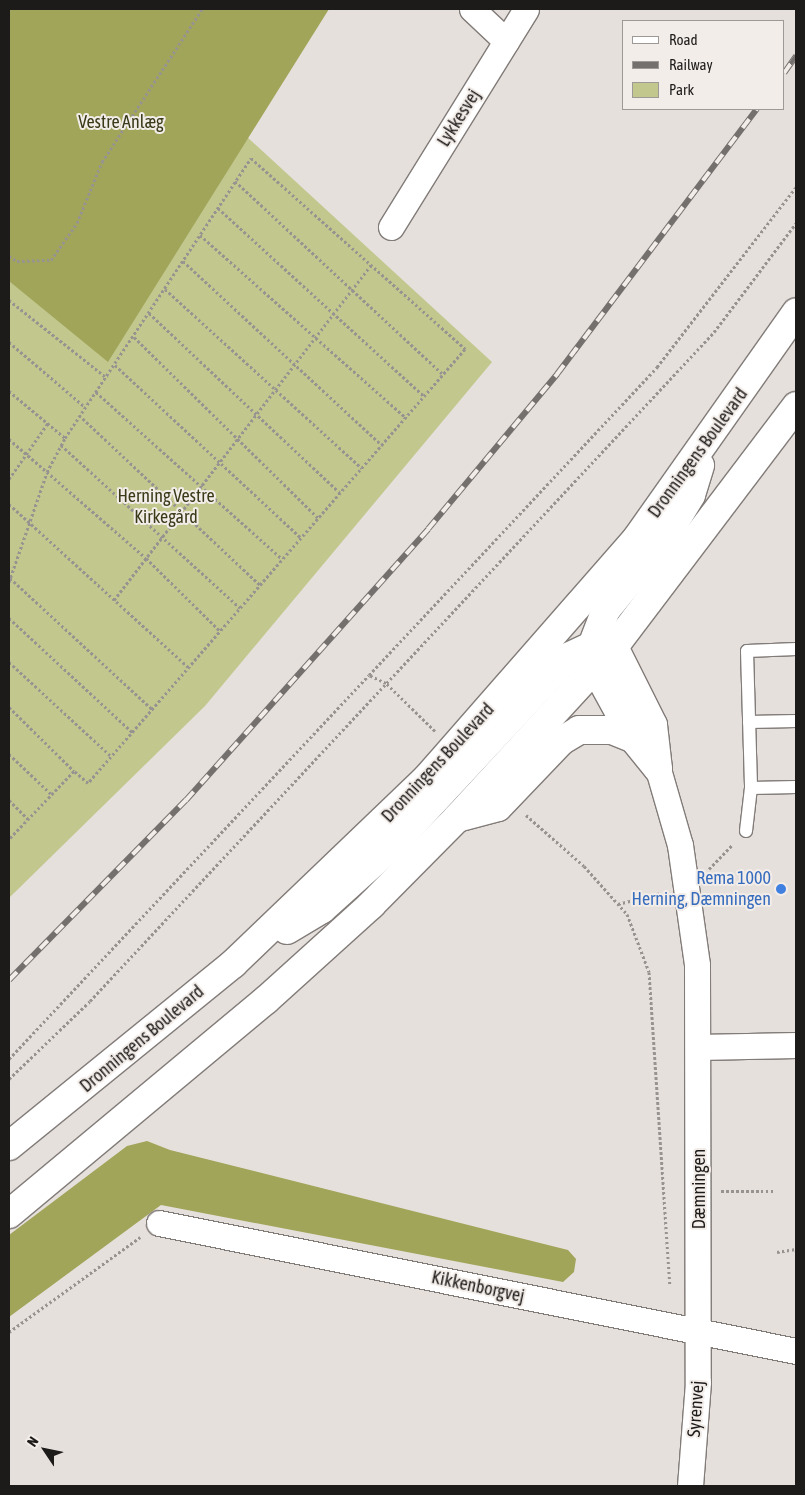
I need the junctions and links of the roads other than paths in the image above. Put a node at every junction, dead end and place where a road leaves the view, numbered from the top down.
1 (472, 9) edge
2 (526, 9) edge
3 (506, 40) junction
4 (391, 226) dead end
5 (796, 313) edge
6 (796, 406) edge
7 (708, 440) junction
8 (796, 649) edge
9 (600, 654) junction
10 (796, 720) edge
11 (749, 722) junction
12 (634, 739) junction
13 (658, 769) junction
14 (796, 787) edge
15 (751, 788) junction
16 (457, 818) junction
17 (746, 831) road end
18 (233, 964) junction
19 (796, 1045) edge
20 (698, 1047) junction
21 (9, 1146) edge
22 (9, 1214) edge
23 (159, 1222) road end
24 (698, 1332) junction
25 (796, 1351) edge
26 (690, 1486) edge

1 - 3 street
2 - 3 street, Lykkesvej
3 - 4 street, Lykkesvej
5 - 7 main road, Dronningens Boulevard
6 - 9 main road
7 - 9 main road
7 - 18 main road, Dronningens Boulevard
8 - 11 lane
9 - 12 main road
9 - 13 main road
9 - 16 main road
9 - 18 main road
10 - 11 lane
11 - 15 lane
12 - 13 main road
12 - 16 main road
13 - 20 street, Dæmningen
14 - 15 lane
15 - 17 lane
16 - 22 main road
18 - 21 main road, Dronningens Boulevard
19 - 20 street
20 - 24 street, Dæmningen
23 - 24 street, Kikkenborgvej
24 - 25 street, Kikkenborgvej
24 - 26 street, Syrenvej

